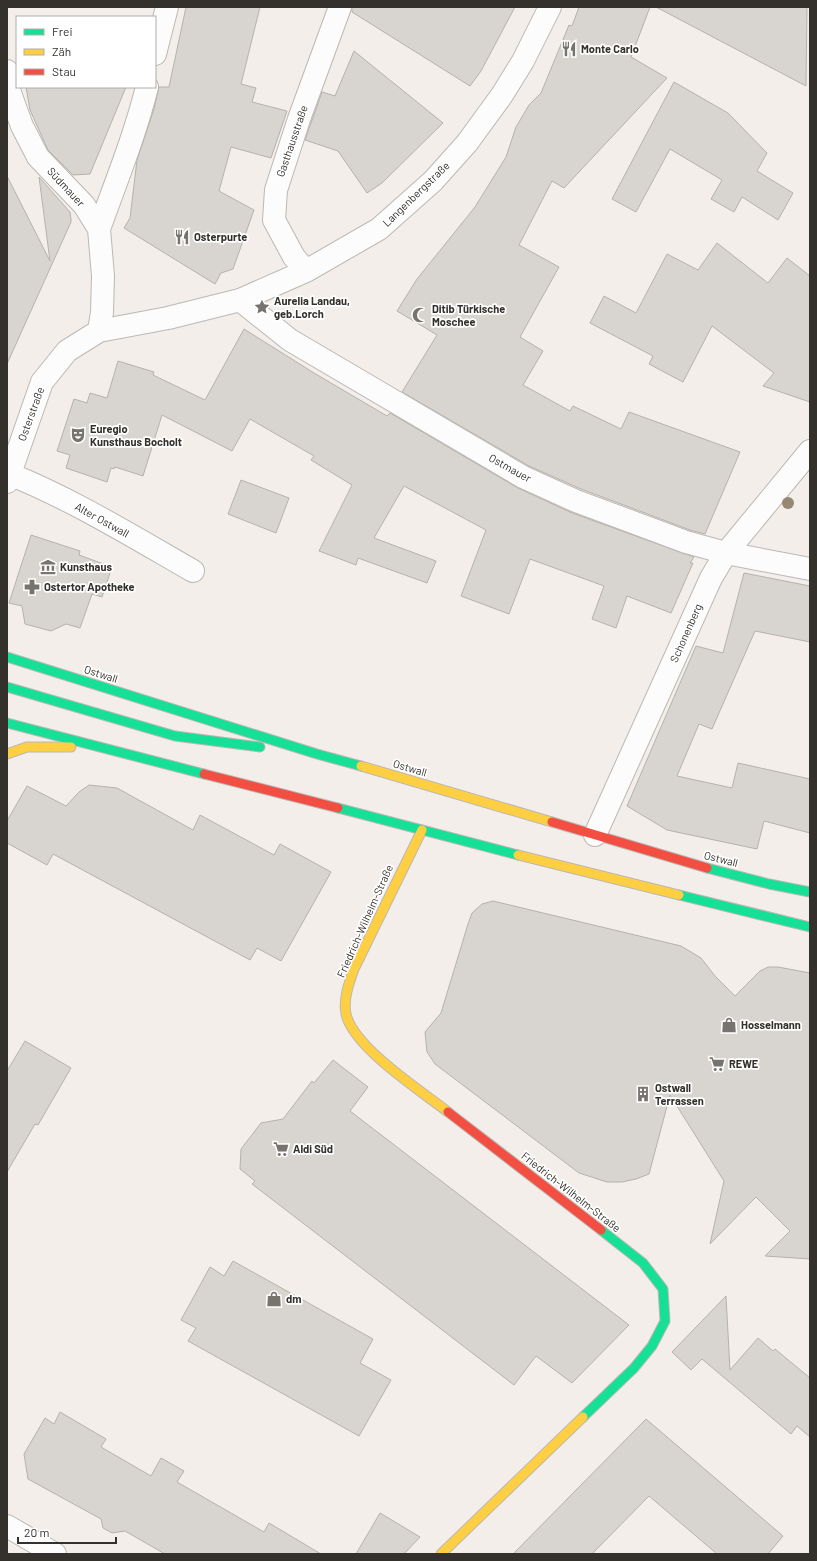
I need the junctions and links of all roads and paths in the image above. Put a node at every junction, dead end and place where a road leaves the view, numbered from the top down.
1 (167, 7) edge
2 (340, 7) edge
3 (550, 7) edge
4 (156, 50) edge
5 (7, 71) edge
6 (147, 88) edge
7 (99, 229) junction
8 (306, 271) junction
9 (240, 300) junction
10 (99, 332) junction
11 (810, 451) edge
12 (8, 476) edge
13 (726, 553) junction
14 (810, 569) edge
15 (193, 572) dead end
16 (7, 657) edge
17 (7, 687) edge
18 (7, 723) edge
19 (102, 747) junction
20 (7, 754) edge
21 (317, 754) junction
22 (422, 830) junction
23 (595, 835) junction
24 (810, 892) edge
25 (810, 928) edge
26 (7, 1526) edge
27 (55, 1554) edge
28 (441, 1554) edge

1 - 4 street
2 - 8 street, Gasthausstraße
3 - 8 street, Langenbergstraße
5 - 7 street, Südmauer
6 - 7 street
7 - 10 street, Südmauer
8 - 9 street, Langenbergstraße
9 - 10 street, Osterstraße
9 - 13 street, Ostmauer
10 - 12 street, Osterstraße
11 - 13 street, Schonenberg
12 - 15 street, Alter Ostwall
13 - 14 street, Ostmauer
13 - 23 street, Schonenberg
16 - 21 main road, Ostwall
17 - 21 main road
18 - 19 main road
19 - 20 main road
19 - 22 main road
21 - 23 main road, Ostwall
22 - 25 main road
22 - 28 main road, Friedrich-Wilhelm-Straße
23 - 24 main road, Ostwall
26 - 27 street

